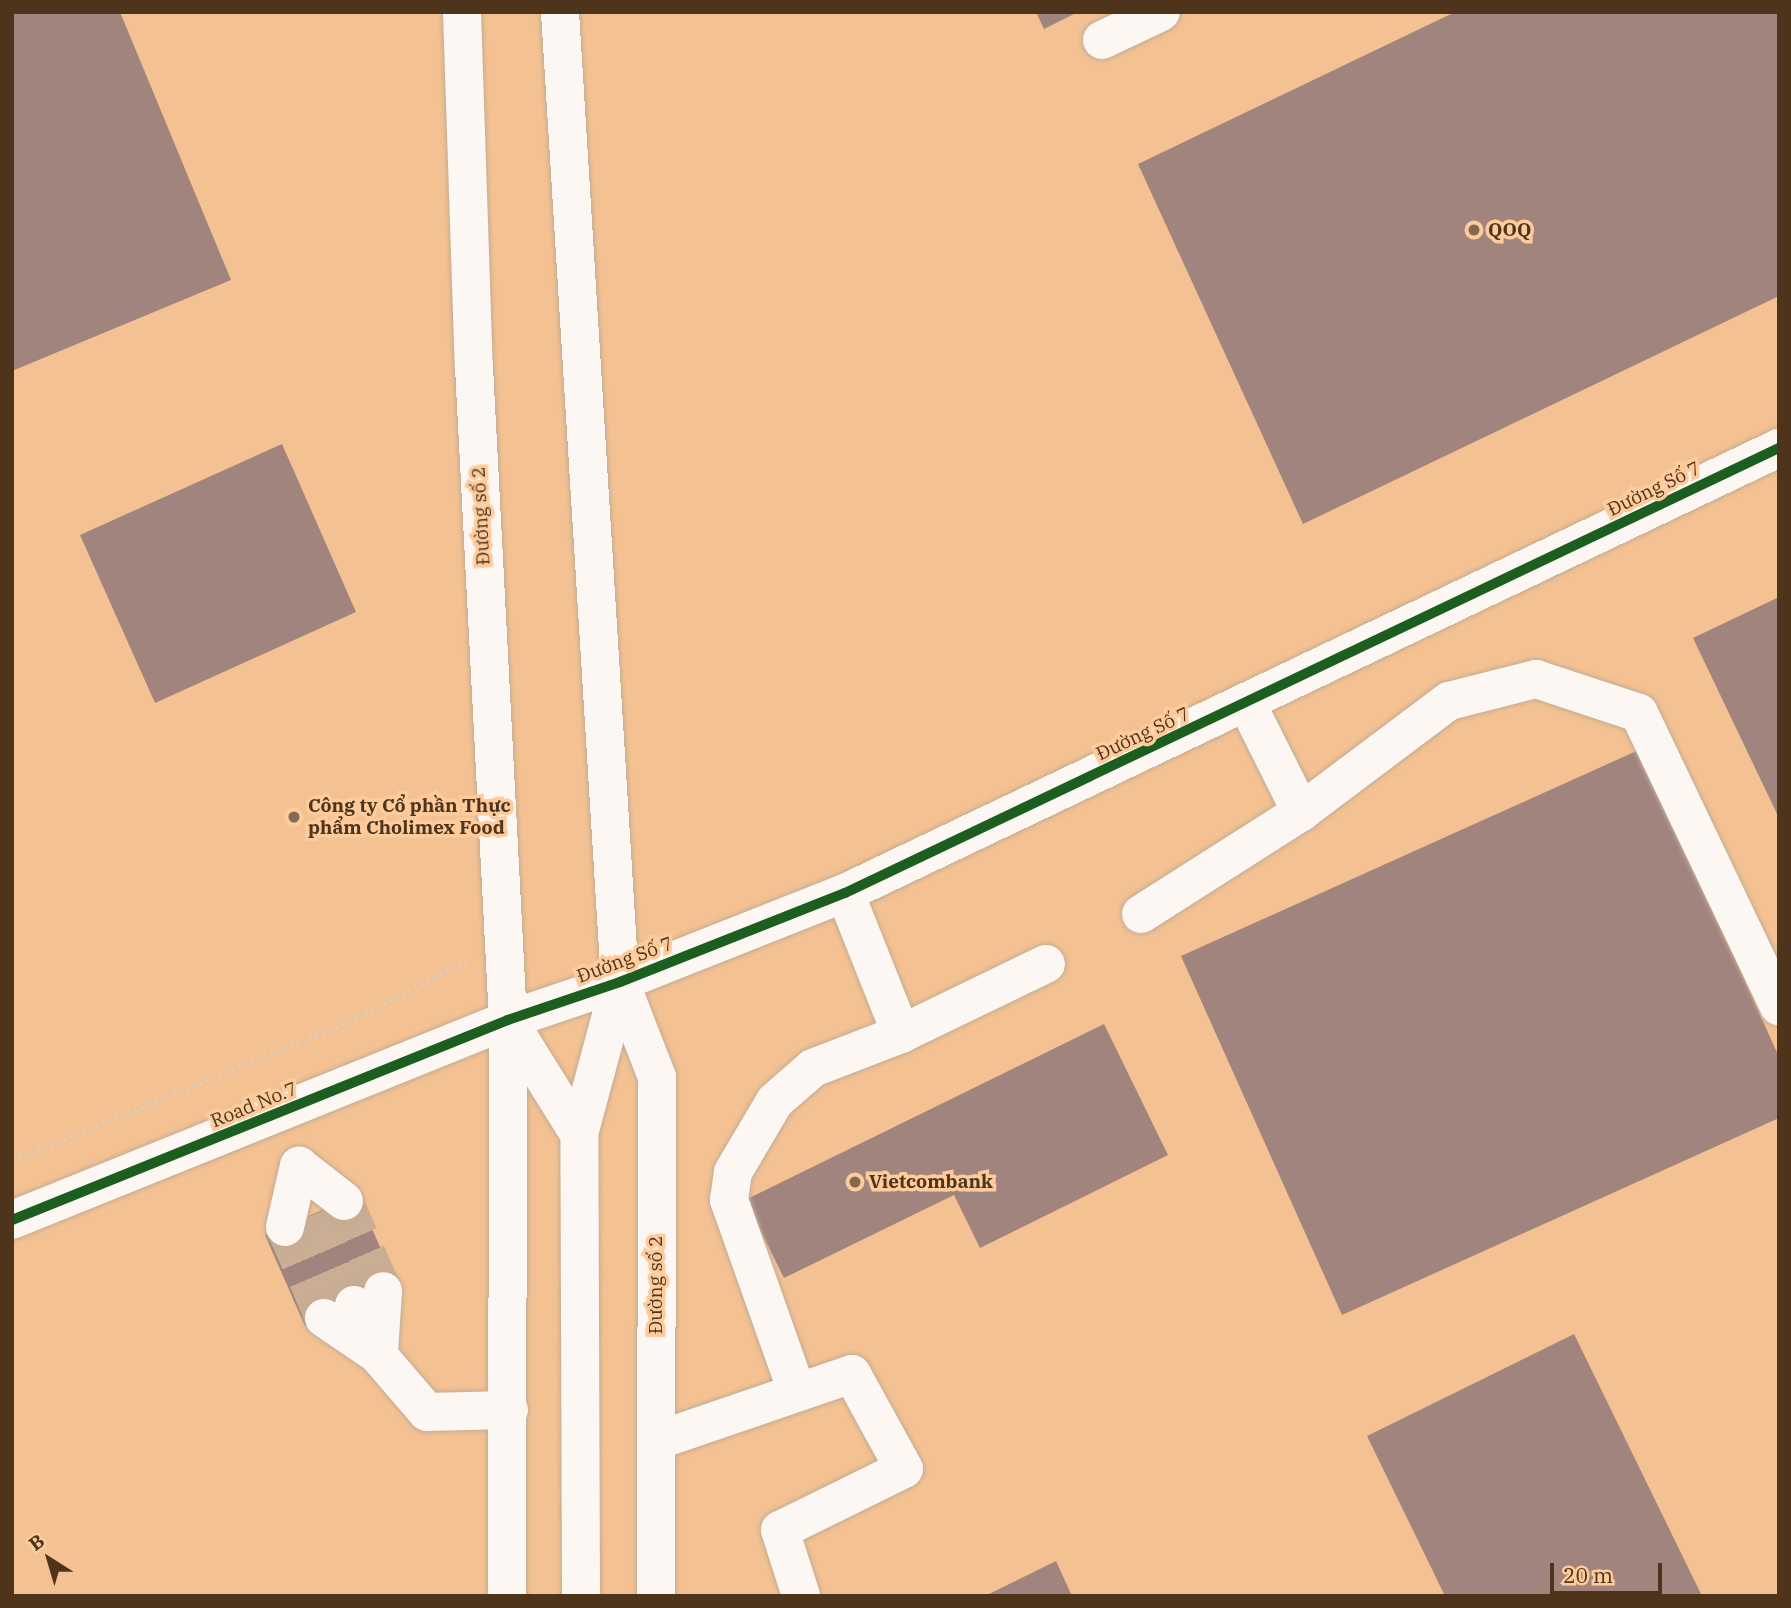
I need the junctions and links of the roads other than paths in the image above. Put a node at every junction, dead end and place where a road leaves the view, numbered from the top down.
1 (462, 12) edge
2 (560, 12) edge
3 (1161, 12) edge
4 (1102, 40) dead end
5 (1779, 448) edge
6 (1247, 704) junction
7 (1301, 812) junction
8 (845, 893) junction
9 (1140, 914) dead end
10 (1046, 964) dead end
11 (620, 982) junction
12 (1779, 1006) edge
13 (508, 1020) junction
14 (901, 1034) junction
15 (277, 1114) junction
16 (579, 1133) junction
17 (299, 1166) junction
18 (12, 1220) edge
19 (354, 1305) tunnel mouth
20 (797, 1392) junction
21 (509, 1410) junction
22 (656, 1441) junction
23 (507, 1596) edge
24 (581, 1596) edge
25 (656, 1596) edge
26 (801, 1596) edge

1 - 13 main road, Đường số 2
2 - 11 main road, Đường số 2
3 - 4 main road
5 - 6 main road, Đường Số 7
6 - 7 main road
6 - 8 main road, Đường Số 7
7 - 9 main road
7 - 12 main road
8 - 11 main road, Đường Số 7
8 - 14 main road
10 - 14 main road
11 - 13 main road, Đường Số 7
11 - 16 main road, Đường số 2
11 - 22 main road, Đường số 2
13 - 15 main road, Road No.7
13 - 16 main road, Đường số 2
13 - 21 main road, Đường số 2
14 - 20 main road
15 - 17 main road
15 - 18 main road, Road No.7
16 - 24 main road, Đường số 2
17 - 17 main road
19 - 21 main road
20 - 22 main road
20 - 26 main road
21 - 23 main road, Đường số 2
22 - 25 main road, Đường số 2

